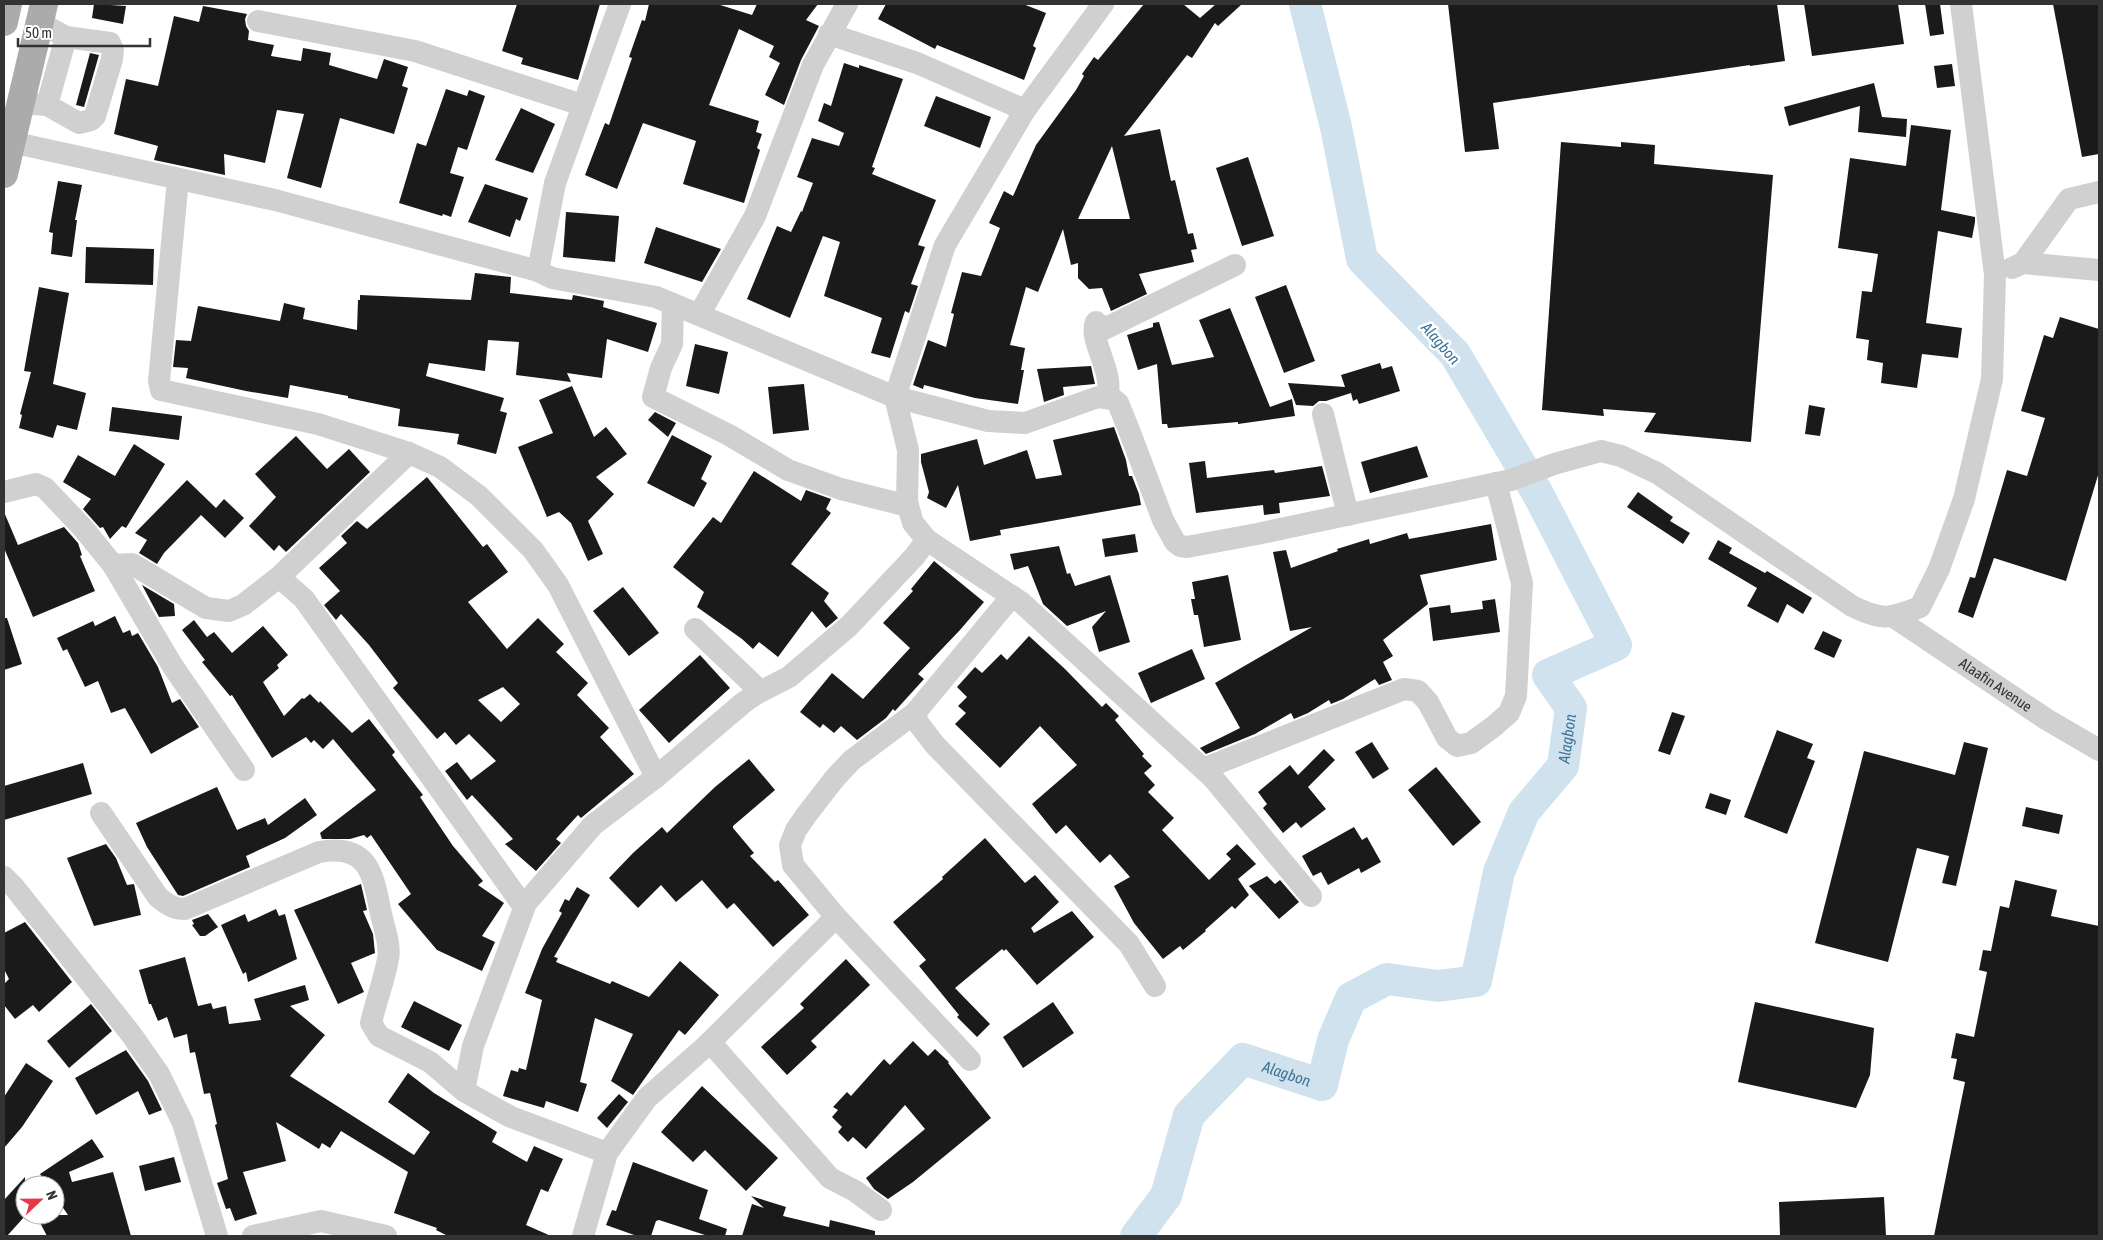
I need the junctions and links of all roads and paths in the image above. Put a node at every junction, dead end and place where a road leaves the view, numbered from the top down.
1 (8, 4) edge
2 (620, 4) edge
3 (847, 4) edge
4 (1103, 4) edge
5 (1961, 4) edge
6 (42, 13) edge
7 (258, 21) dead end
8 (4, 22) edge
9 (830, 34) junction
10 (66, 37) junction
11 (21, 103) junction
12 (47, 105) junction
13 (582, 105) junction
14 (1025, 110) junction
15 (11, 142) junction
16 (4, 174) edge
17 (178, 179) junction
18 (2099, 192) edge
19 (2023, 263) junction
20 (1235, 265) dead end
21 (2099, 270) edge
22 (538, 271) junction
23 (1995, 275) junction
24 (673, 304) junction
25 (699, 315) junction
26 (894, 397) junction
27 (1107, 398) junction
28 (1323, 414) dead end
29 (409, 453) junction
30 (1504, 481) junction
31 (4, 492) edge
32 (908, 506) junction
33 (1348, 515) junction
34 (928, 540) junction
35 (112, 566) junction
36 (279, 577) junction
37 (1012, 596) junction
38 (1894, 617) junction
39 (696, 629) dead end
40 (760, 691) junction
41 (915, 713) junction
42 (2099, 750) edge
43 (1203, 769) junction
44 (244, 770) dead end
45 (656, 777) junction
46 (101, 813) dead end
47 (4, 877) edge
48 (1311, 896) dead end
49 (524, 907) junction
50 (836, 917) junction
51 (1155, 986) dead end
52 (710, 1042) junction
53 (970, 1060) dead end
54 (464, 1091) junction
55 (606, 1153) junction
56 (881, 1210) dead end
57 (323, 1229) edge
58 (217, 1236) edge
59 (252, 1236) edge
60 (386, 1236) edge
61 (583, 1236) edge

1 - 8 main road
2 - 13 street
3 - 9 street
4 - 14 street
5 - 23 street
6 - 10 street
6 - 11 main road
7 - 13 street
9 - 14 street
9 - 25 street
10 - 12 street
10 - 12 street
11 - 12 street
11 - 15 main road
13 - 22 street
14 - 26 street
15 - 16 main road
15 - 17 street
17 - 22 street
17 - 29 street
18 - 19 street
19 - 21 street
19 - 23 street
20 - 27 street
22 - 24 street
23 - 38 street
24 - 25 street
24 - 32 street
25 - 26 street
26 - 27 street
26 - 32 street
27 - 33 street
28 - 33 street
29 - 36 street
29 - 45 street
30 - 33 street
30 - 38 street
30 - 43 street
31 - 35 street
32 - 34 street
34 - 37 street
34 - 40 street
35 - 36 street
35 - 44 street
36 - 49 street
37 - 41 street
37 - 43 street
38 - 42 street, Alaafin Avenue
39 - 40 street
40 - 45 street
41 - 50 street
41 - 51 street
43 - 48 street
45 - 49 street
46 - 54 street
47 - 58 street
49 - 54 street
50 - 52 street
50 - 53 street
52 - 55 street
52 - 56 street
54 - 55 street
55 - 61 street
57 - 59 street
57 - 60 street

